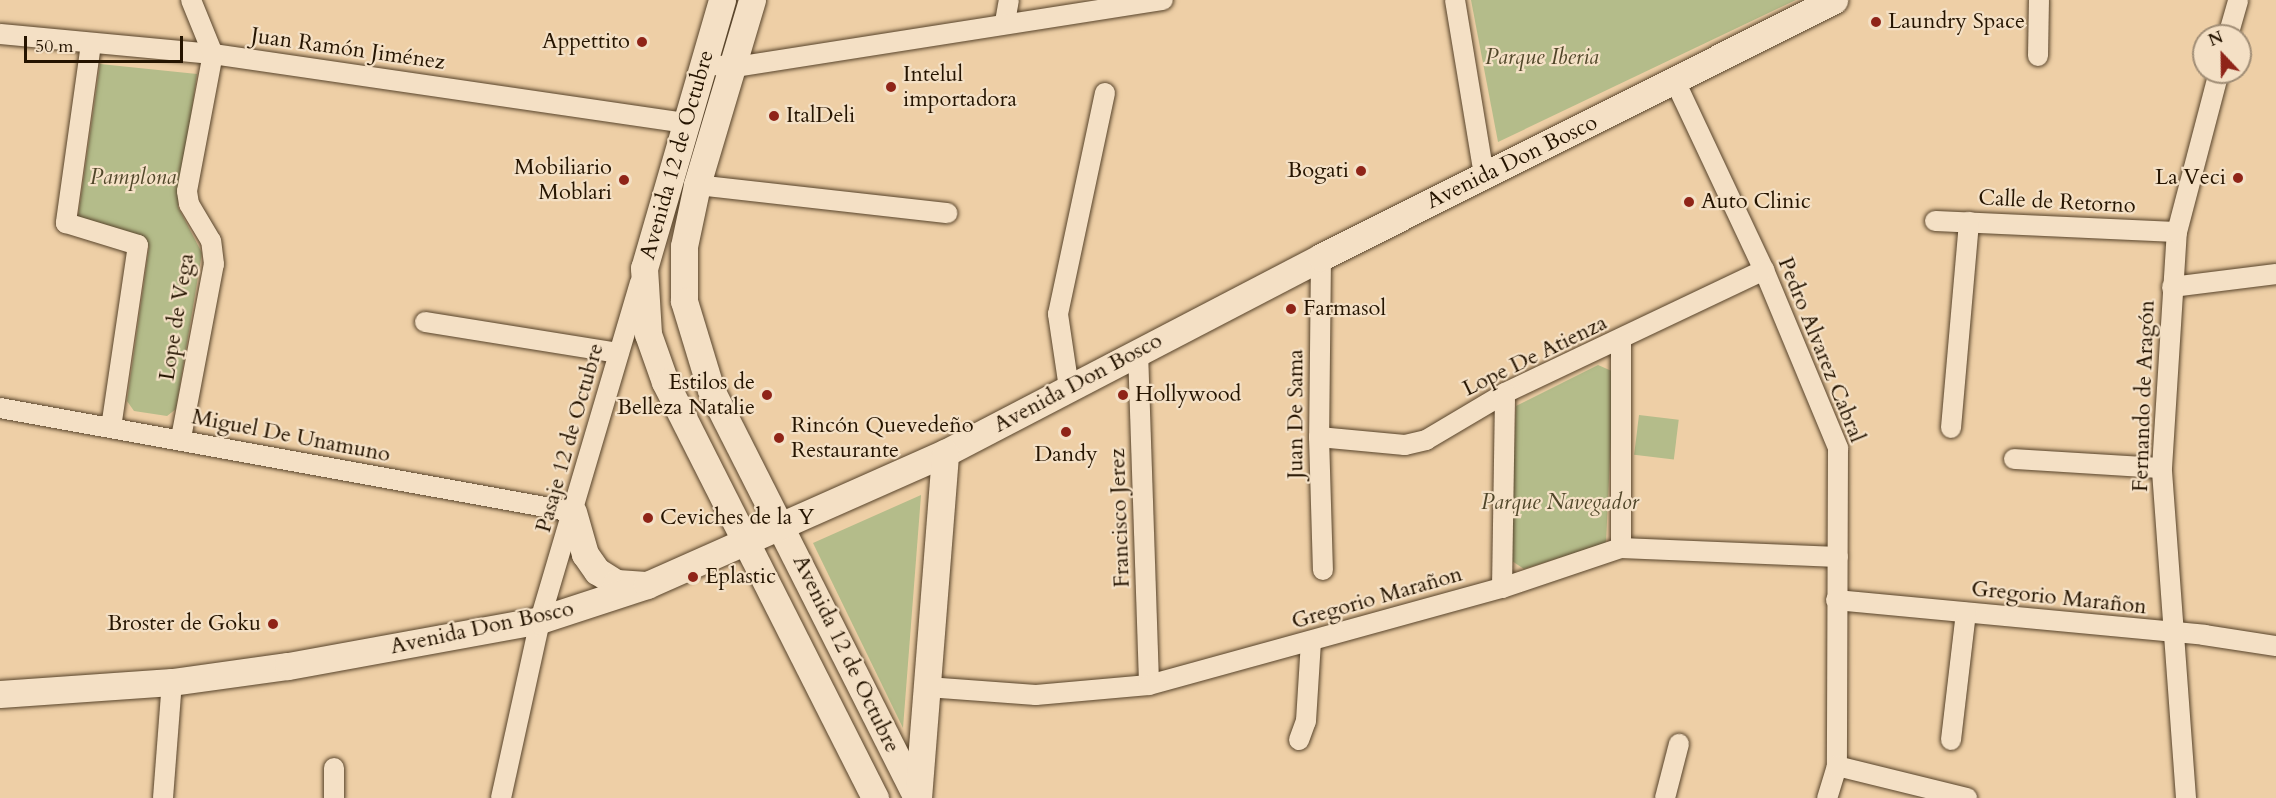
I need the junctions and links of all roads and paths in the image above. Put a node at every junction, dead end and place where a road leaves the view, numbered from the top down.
1 (191, 0) edge
2 (722, 0) edge
3 (752, 0) edge
4 (1009, 0) edge
5 (1163, 0) edge
6 (1455, 0) edge
7 (1834, 0) edge
8 (2039, 0) edge
9 (2238, 0) edge
10 (1005, 22) junction
11 (2231, 24) edge
12 (0, 34) edge
13 (91, 44) junction
14 (213, 54) junction
15 (2038, 56) dead end
16 (705, 63) junction
17 (735, 67) junction
18 (1675, 81) junction
19 (2215, 84) edge
20 (1105, 93) dead end
21 (688, 123) junction
22 (1484, 176) junction
23 (697, 185) junction
24 (947, 213) dead end
25 (1935, 221) dead end
26 (1969, 222) junction
27 (2176, 232) junction
28 (1321, 257) junction
29 (644, 268) junction
30 (1764, 270) junction
31 (2276, 274) edge
32 (2172, 287) junction
33 (425, 322) dead end
34 (1621, 341) junction
35 (1138, 351) junction
36 (619, 353) junction
37 (1069, 388) junction
38 (1505, 393) junction
39 (0, 408) edge
40 (111, 427) junction
41 (1952, 428) dead end
42 (1318, 437) junction
43 (181, 438) junction
44 (945, 453) junction
45 (2014, 459) dead end
46 (2162, 468) junction
47 (573, 512) junction
48 (783, 525) junction
49 (744, 541) junction
50 (1621, 548) junction
51 (1838, 556) junction
52 (1323, 570) dead end
53 (647, 585) junction
54 (1502, 588) junction
55 (1836, 600) junction
56 (1966, 613) junction
57 (540, 620) junction
58 (2176, 633) junction
59 (1311, 642) junction
60 (2276, 646) edge
61 (172, 682) junction
62 (1149, 685) junction
63 (927, 687) junction
64 (0, 694) edge
65 (1299, 740) dead end
66 (1951, 740) dead end
67 (1678, 744) dead end
68 (1837, 766) junction
69 (334, 768) dead end
70 (163, 798) edge
71 (333, 798) edge
72 (501, 798) edge
73 (875, 798) edge
74 (917, 798) edge
75 (1665, 798) edge
76 (1827, 798) edge
77 (1967, 798) edge
78 (2186, 798) edge

1 - 14 street
2 - 16 main road, Avenida 12 de Octubre
3 - 17 main road, Avenida 12 de Octubre
4 - 10 street
5 - 10 street
6 - 22 street
7 - 18 main road, Avenida Don Bosco
8 - 15 street
9 - 11 street
10 - 17 street
12 - 13 street, Juan Ramón Jiménez
13 - 14 street, Juan Ramón Jiménez
13 - 40 street
14 - 21 street, Juan Ramón Jiménez
14 - 43 street, Lope de Vega
16 - 17 street
16 - 21 main road, Avenida 12 de Octubre
17 - 23 main road, Avenida 12 de Octubre
18 - 22 main road, Avenida Don Bosco
18 - 30 street, Pedro Alvarez Cabral
19 - 27 street, Fernando de Aragón
20 - 37 street
21 - 29 main road, Avenida 12 de Octubre
22 - 28 main road, Avenida Don Bosco
23 - 24 street
23 - 48 main road, Avenida 12 de Octubre
25 - 26 street, Calle de Retorno
26 - 27 street, Calle de Retorno
26 - 41 street
27 - 32 street, Fernando de Aragón
28 - 35 main road, Avenida Don Bosco
28 - 42 street, Juan De Sama
29 - 36 street, Pasaje 12 de Octubre
29 - 49 main road, Avenida 12 de Octubre
30 - 34 street, Lope De Atienza
30 - 51 street, Pedro Alvarez Cabral
31 - 32 street
32 - 46 street, Fernando de Aragón
33 - 36 street
34 - 38 street, Lope De Atienza
34 - 50 street
35 - 37 main road, Avenida Don Bosco
35 - 62 street, Francisco Jerez
36 - 47 street, Pasaje 12 de Octubre
37 - 44 main road, Avenida Don Bosco
38 - 42 street, Lope De Atienza
38 - 54 street
39 - 40 street, Miguel De Unamuno
40 - 43 street, Miguel De Unamuno
42 - 52 street, Juan De Sama
43 - 47 street, Miguel De Unamuno
44 - 48 main road, Avenida Don Bosco
44 - 63 main road
45 - 46 street
46 - 58 street, Fernando de Aragón
47 - 53 main road
47 - 57 street, Pasaje 12 de Octubre
48 - 49 main road, Avenida Don Bosco
48 - 74 main road, Avenida 12 de Octubre
49 - 53 main road, Avenida Don Bosco
49 - 73 main road, Avenida 12 de Octubre
50 - 51 street, Gregorio Marañon
50 - 54 street, Gregorio Marañon
51 - 55 street, Pedro Alvarez Cabral
53 - 57 main road, Avenida Don Bosco
54 - 59 street, Gregorio Marañon
55 - 56 street, Gregorio Marañon
55 - 68 street, Pedro Alvarez Cabral
56 - 58 street, Gregorio Marañon
56 - 66 street
57 - 61 main road, Avenida Don Bosco
57 - 72 street, Pasaje 12 de Octubre
58 - 60 street, Gregorio Marañon
58 - 78 street, Fernando de Aragón
59 - 62 street, Gregorio Marañon
59 - 65 street
61 - 64 main road, Avenida Don Bosco
61 - 70 street
62 - 63 street, Gregorio Marañon
63 - 74 main road
67 - 75 street
68 - 76 street, Pedro Alvarez Cabral
68 - 77 street
69 - 71 street

